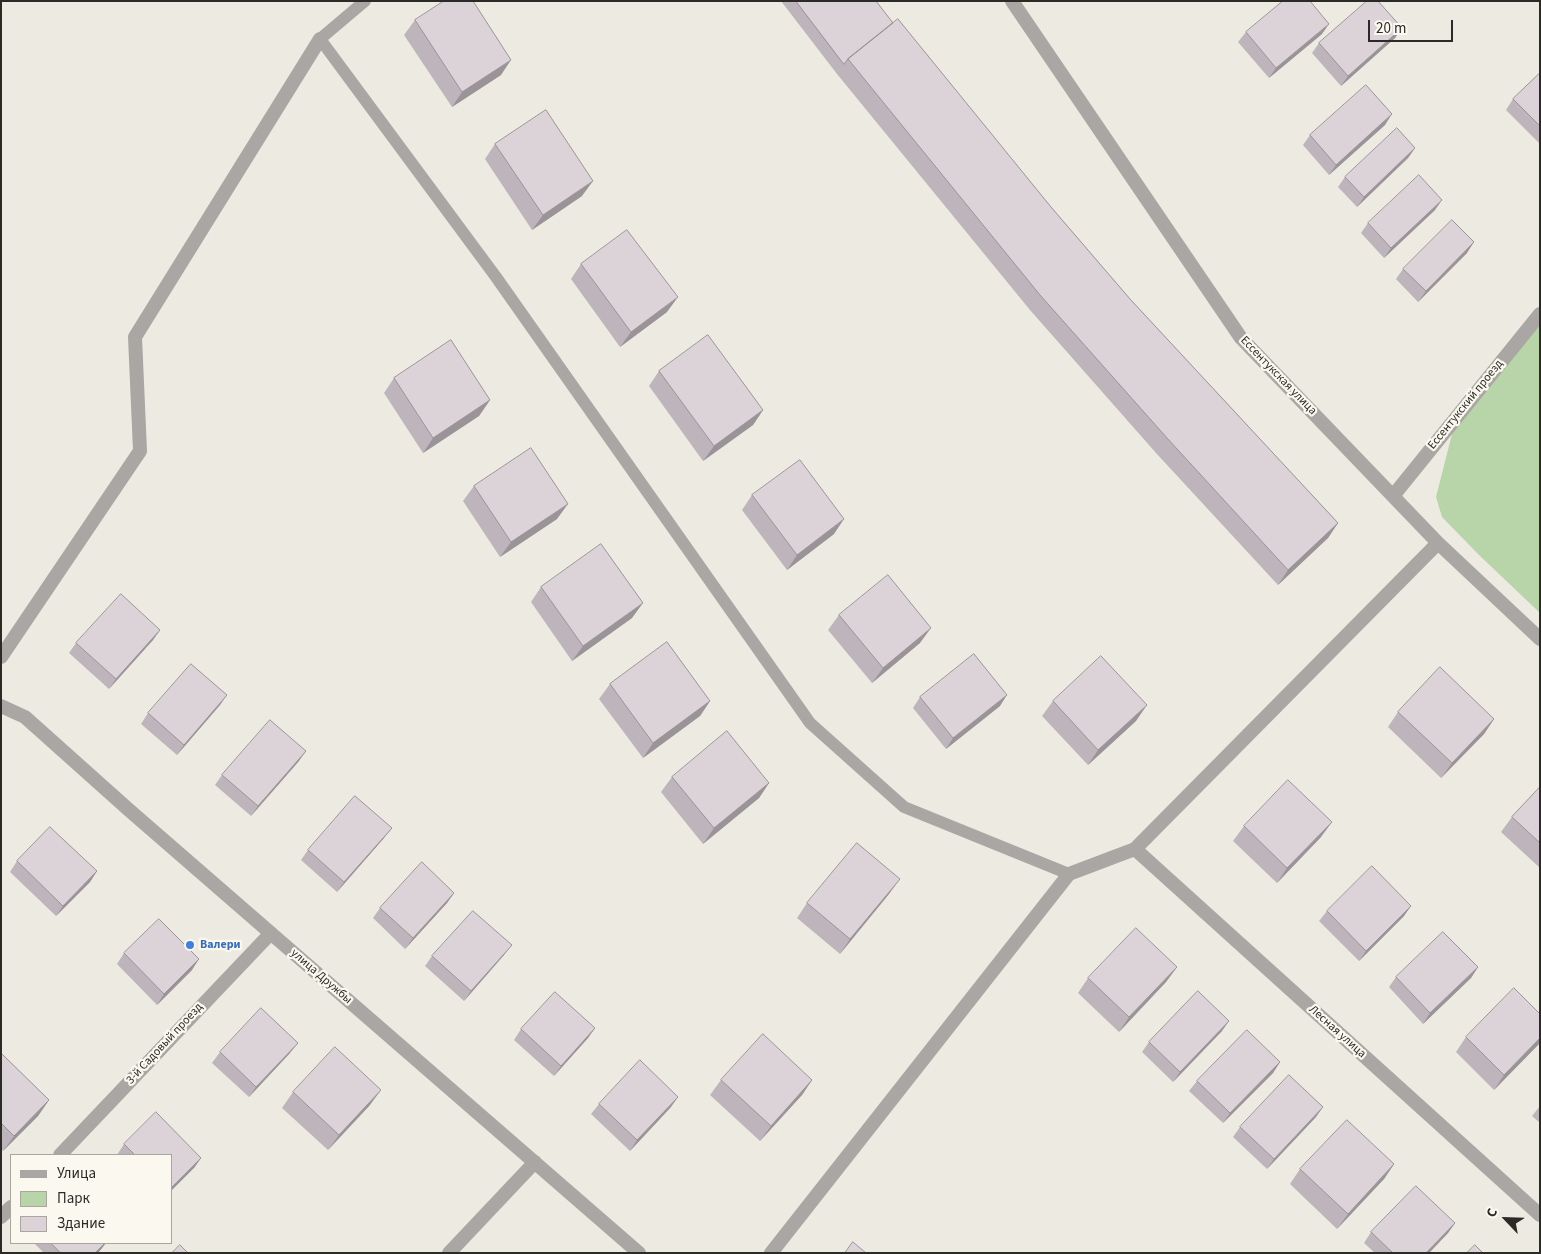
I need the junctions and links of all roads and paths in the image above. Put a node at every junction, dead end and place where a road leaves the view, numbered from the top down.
1 (366, 1) edge
2 (1012, 1) edge
3 (320, 39) junction
4 (1540, 314) edge
5 (1393, 496) junction
6 (1438, 543) junction
7 (1540, 639) edge
8 (1, 657) edge
9 (1, 706) edge
10 (1134, 848) junction
11 (1069, 874) junction
12 (271, 933) junction
13 (61, 1154) edge
14 (535, 1162) junction
15 (10, 1208) edge
16 (1540, 1216) edge
17 (1, 1217) edge
18 (450, 1253) edge
19 (639, 1253) edge
20 (772, 1253) edge

1 - 3 lane
2 - 5 street, Ессентукская улица
3 - 8 street
3 - 11 lane
4 - 5 street, Ессентукский проезд
5 - 6 street, Ессентукская улица
6 - 7 street, Ессентукская улица
6 - 10 street
9 - 12 street, улица Дружбы
10 - 11 street
10 - 16 street, Лесная улица
11 - 20 street
12 - 13 street, 3-й Садовый проезд
12 - 14 street, улица Дружбы
14 - 18 street
14 - 19 street, улица Дружбы
15 - 17 street

